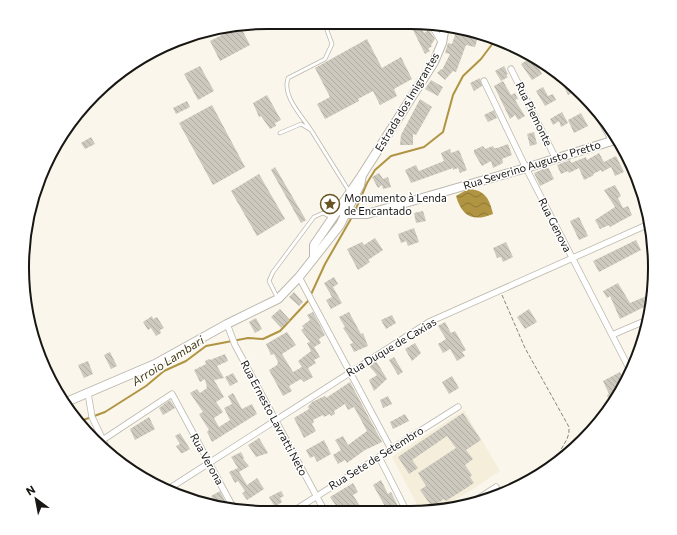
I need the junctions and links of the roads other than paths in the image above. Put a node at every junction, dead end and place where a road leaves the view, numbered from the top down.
1 (327, 29) edge
2 (436, 31) edge
3 (444, 32) edge
4 (442, 43) junction
5 (511, 69) dead end
6 (484, 81) dead end
7 (311, 130) junction
8 (280, 133) dead end
9 (612, 141) edge
10 (556, 159) junction
11 (526, 168) junction
12 (362, 176) junction
13 (349, 191) junction
14 (349, 204) junction
15 (351, 216) junction
16 (333, 218) junction
17 (644, 226) edge
18 (314, 256) junction
19 (572, 258) junction
20 (299, 277) junction
21 (278, 299) junction
22 (641, 323) edge
23 (226, 324) junction
24 (612, 336) junction
25 (627, 365) edge
26 (350, 372) junction
27 (88, 393) junction
28 (69, 401) edge
29 (458, 407) dead end
30 (275, 421) junction
31 (98, 435) edge
32 (102, 439) edge
33 (391, 449) junction
34 (379, 457) junction
35 (209, 462) junction
36 (173, 486) edge
37 (496, 487) dead end
38 (488, 492) edge
39 (317, 496) junction
40 (231, 503) edge
41 (301, 506) edge
42 (322, 506) edge
43 (404, 506) edge

1 - 7 lane
2 - 4 street
3 - 4 street, Estrada dos Imigrantes
4 - 12 street, Estrada dos Imigrantes
5 - 10 street, Rua Piemonte
6 - 11 street, Rua Genova
7 - 8 lane
7 - 13 lane
9 - 10 street, Rua Severino Augusto Pretto
10 - 11 street, Rua Severino Augusto Pretto
11 - 15 street, Rua Severino Augusto Pretto
11 - 19 street, Rua Genova
12 - 13 street, Estrada dos Imigrantes
12 - 14 street, Estrada dos Imigrantes
13 - 14 street, Estrada dos Imigrantes
14 - 15 street, Estrada dos Imigrantes
14 - 15 street, Rua Severino Augusto Pretto
15 - 16 street, Estrada dos Imigrantes
15 - 18 street, Estrada dos Imigrantes
16 - 18 street, Estrada dos Imigrantes
16 - 21 lane
17 - 19 street, Rua Duque de Caxias
18 - 20 street, Estrada dos Imigrantes
19 - 24 street, Rua Genova
19 - 26 street, Rua Duque de Caxias
20 - 21 street, Estrada dos Imigrantes
20 - 26 street
21 - 23 street, Estrada dos Imigrantes
22 - 24 street
23 - 27 street, Estrada dos Imigrantes
23 - 30 street, Rua Ernesto Lavratti Neto
24 - 25 street, Rua Genova
26 - 30 street, Rua Duque de Caxias
26 - 33 street
27 - 28 street, Estrada dos Imigrantes
27 - 31 street
29 - 33 street, Rua Sete de Setembro
30 - 35 street, Rua Duque de Caxias
30 - 39 street, Rua Ernesto Lavratti Neto
32 - 35 street, Rua Verona
33 - 34 street, Rua Sete de Setembro
34 - 39 street, Rua Sete de Setembro
34 - 43 street
35 - 36 street, Rua Duque de Caxias
35 - 40 street, Rua Verona
37 - 38 street
39 - 41 street, Rua Sete de Setembro
39 - 42 street, Rua Ernesto Lavratti Neto

